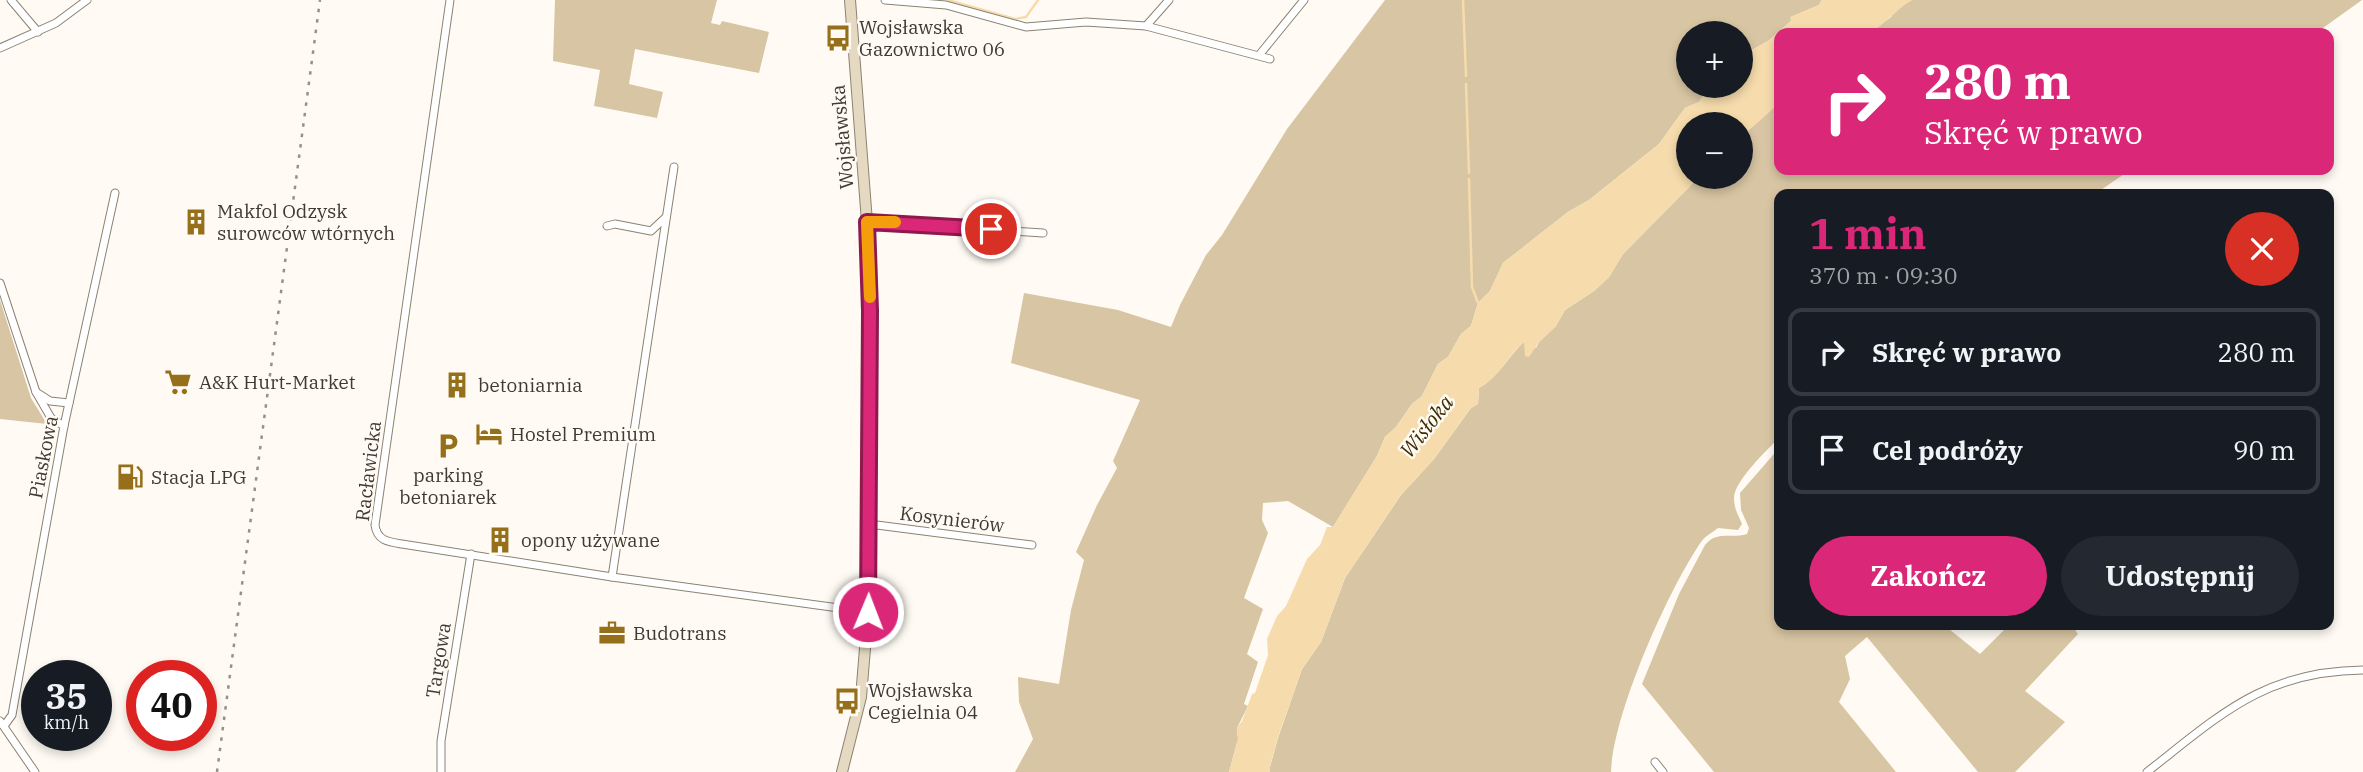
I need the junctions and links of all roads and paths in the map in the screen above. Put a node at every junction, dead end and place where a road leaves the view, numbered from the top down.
1 (11, 0) edge
2 (87, 0) edge
3 (450, 0) edge
4 (850, 0) edge
5 (856, 0) edge
6 (885, 0) edge
7 (1169, 0) edge
8 (1304, 0) edge
9 (1146, 26) junction
10 (38, 32) junction
11 (0, 48) edge
12 (1260, 54) junction
13 (1270, 58) dead end
14 (674, 167) dead end
15 (115, 193) dead end
16 (666, 216) junction
17 (867, 222) junction
18 (607, 226) dead end
19 (1043, 233) dead end
20 (0, 283) edge
21 (36, 392) junction
22 (69, 403) junction
23 (64, 426) junction
24 (869, 524) junction
25 (1031, 545) dead end
26 (471, 554) junction
27 (612, 577) junction
28 (868, 612) junction
29 (2363, 670) edge
30 (2, 723) edge
31 (1655, 762) dead end
32 (35, 772) edge
33 (441, 772) edge
34 (842, 772) edge
35 (1663, 772) edge
36 (2147, 772) edge

1 - 10 street
2 - 10 street
3 - 26 street, Racławicka
4 - 5 street
4 - 17 street, Wojsławska
6 - 9 street
7 - 9 street
8 - 12 street
9 - 12 street
10 - 11 street
12 - 13 street
14 - 16 street
15 - 22 street, Piaskowa
16 - 18 street
16 - 27 street
17 - 19 street
17 - 24 street, Wojsławska
20 - 21 street, Piaskowa
21 - 22 street
21 - 23 street, Piaskowa
22 - 23 street, Piaskowa
23 - 30 street, Piaskowa
24 - 25 street, Kosynierów
24 - 28 street, Wojsławska
26 - 27 street, Racławicka
26 - 33 street, Targowa
27 - 28 street, Racławicka
28 - 34 street, Wojsławska
29 - 36 street
30 - 32 street
31 - 35 street

